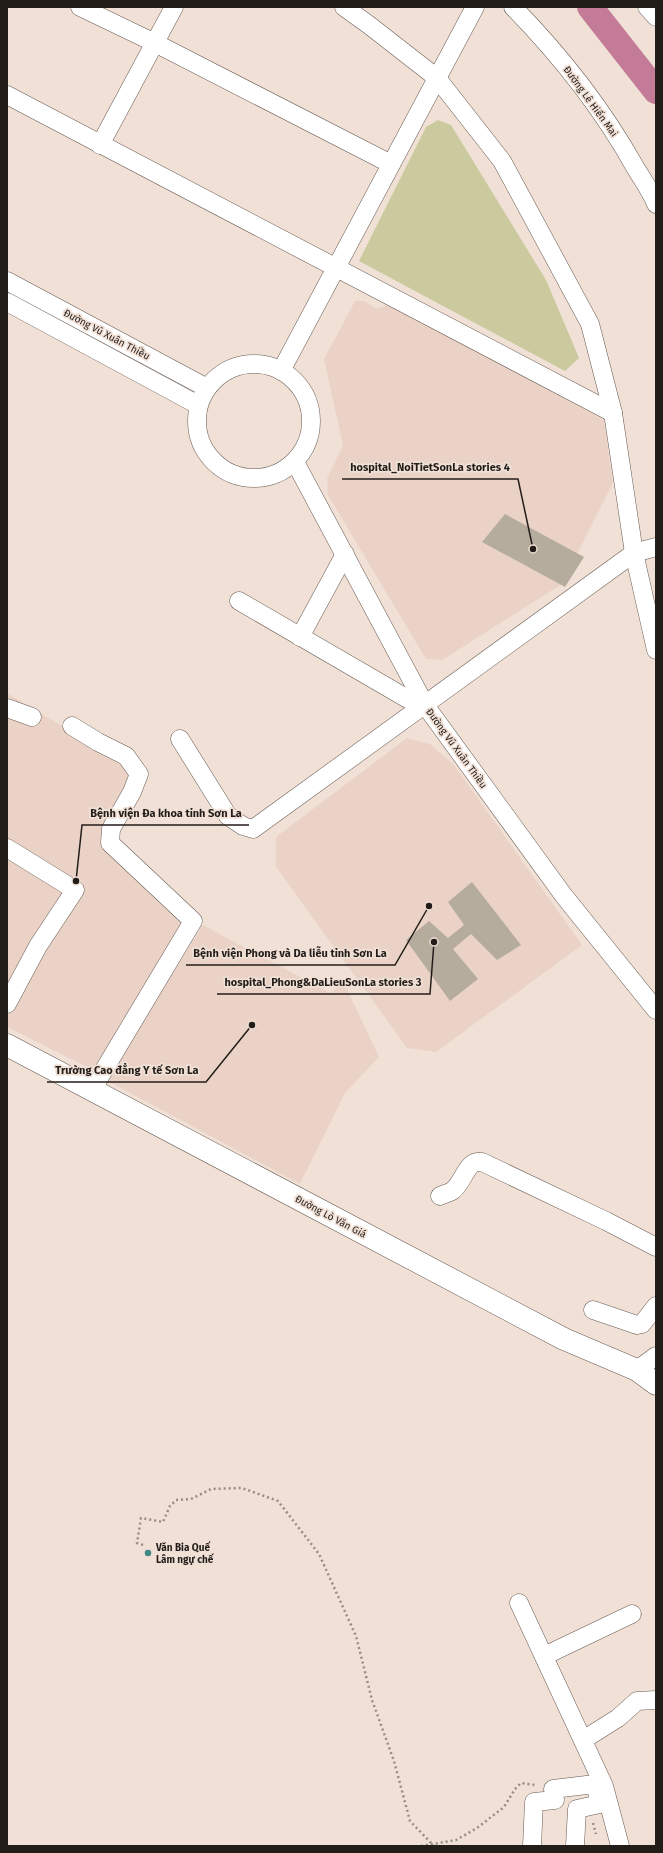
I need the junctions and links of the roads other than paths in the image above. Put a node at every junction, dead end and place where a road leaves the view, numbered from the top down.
1 (80, 7) edge
2 (174, 7) edge
3 (344, 7) edge
4 (474, 7) edge
5 (513, 7) edge
6 (647, 7) edge
7 (656, 17) edge
8 (155, 43) junction
9 (437, 78) junction
10 (7, 96) edge
11 (100, 145) junction
12 (391, 164) junction
13 (656, 204) edge
14 (336, 268) junction
15 (7, 281) edge
16 (7, 302) edge
17 (281, 371) junction
18 (207, 388) junction
19 (198, 405) junction
20 (614, 413) junction
21 (295, 462) junction
22 (656, 547) edge
23 (634, 553) junction
24 (345, 554) junction
25 (239, 601) dead end
26 (300, 637) junction
27 (656, 650) edge
28 (425, 705) junction
29 (7, 708) edge
30 (32, 717) dead end
31 (72, 726) dead end
32 (180, 739) dead end
33 (7, 848) edge
34 (7, 1004) edge
35 (656, 1010) edge
36 (7, 1045) edge
37 (92, 1090) junction
38 (440, 1196) dead end
39 (656, 1247) edge
40 (656, 1306) edge
41 (593, 1310) dead end
42 (656, 1356) edge
43 (636, 1370) junction
44 (656, 1384) edge
45 (519, 1603) dead end
46 (632, 1614) dead end
47 (544, 1656) junction
48 (656, 1700) edge
49 (583, 1740) junction
50 (532, 1846) edge
51 (575, 1846) edge
52 (620, 1846) edge

1 - 8 street
2 - 8 street
3 - 9 street
4 - 9 street
5 - 13 street, Đường Lê Hiến Mai
6 - 7 street
8 - 11 street
8 - 12 street
9 - 12 street
9 - 20 street
10 - 11 street
11 - 14 street
12 - 14 street
14 - 17 street
14 - 20 street
15 - 18 street, Đường Vũ Xuân Thiều
16 - 19 street, Đường Vũ Xuân Thiều
17 - 18 street
17 - 21 street
18 - 19 street
19 - 21 street
20 - 23 street
21 - 24 street, Đường Vũ Xuân Thiều
22 - 23 street
23 - 27 street
23 - 28 street
24 - 26 street
24 - 28 street, Đường Vũ Xuân Thiều
25 - 26 street
26 - 28 street
28 - 32 street
28 - 35 street, Đường Vũ Xuân Thiều
29 - 30 street
31 - 37 street
33 - 34 street
36 - 37 highway, Đường Lò Văn Giá
37 - 43 highway, Đường Lò Văn Giá
38 - 39 street
40 - 41 street
42 - 43 street
43 - 44 highway, Đường Lò Văn Giá
45 - 47 street
46 - 47 street
47 - 49 street
48 - 49 street
49 - 52 street
50 - 51 street

